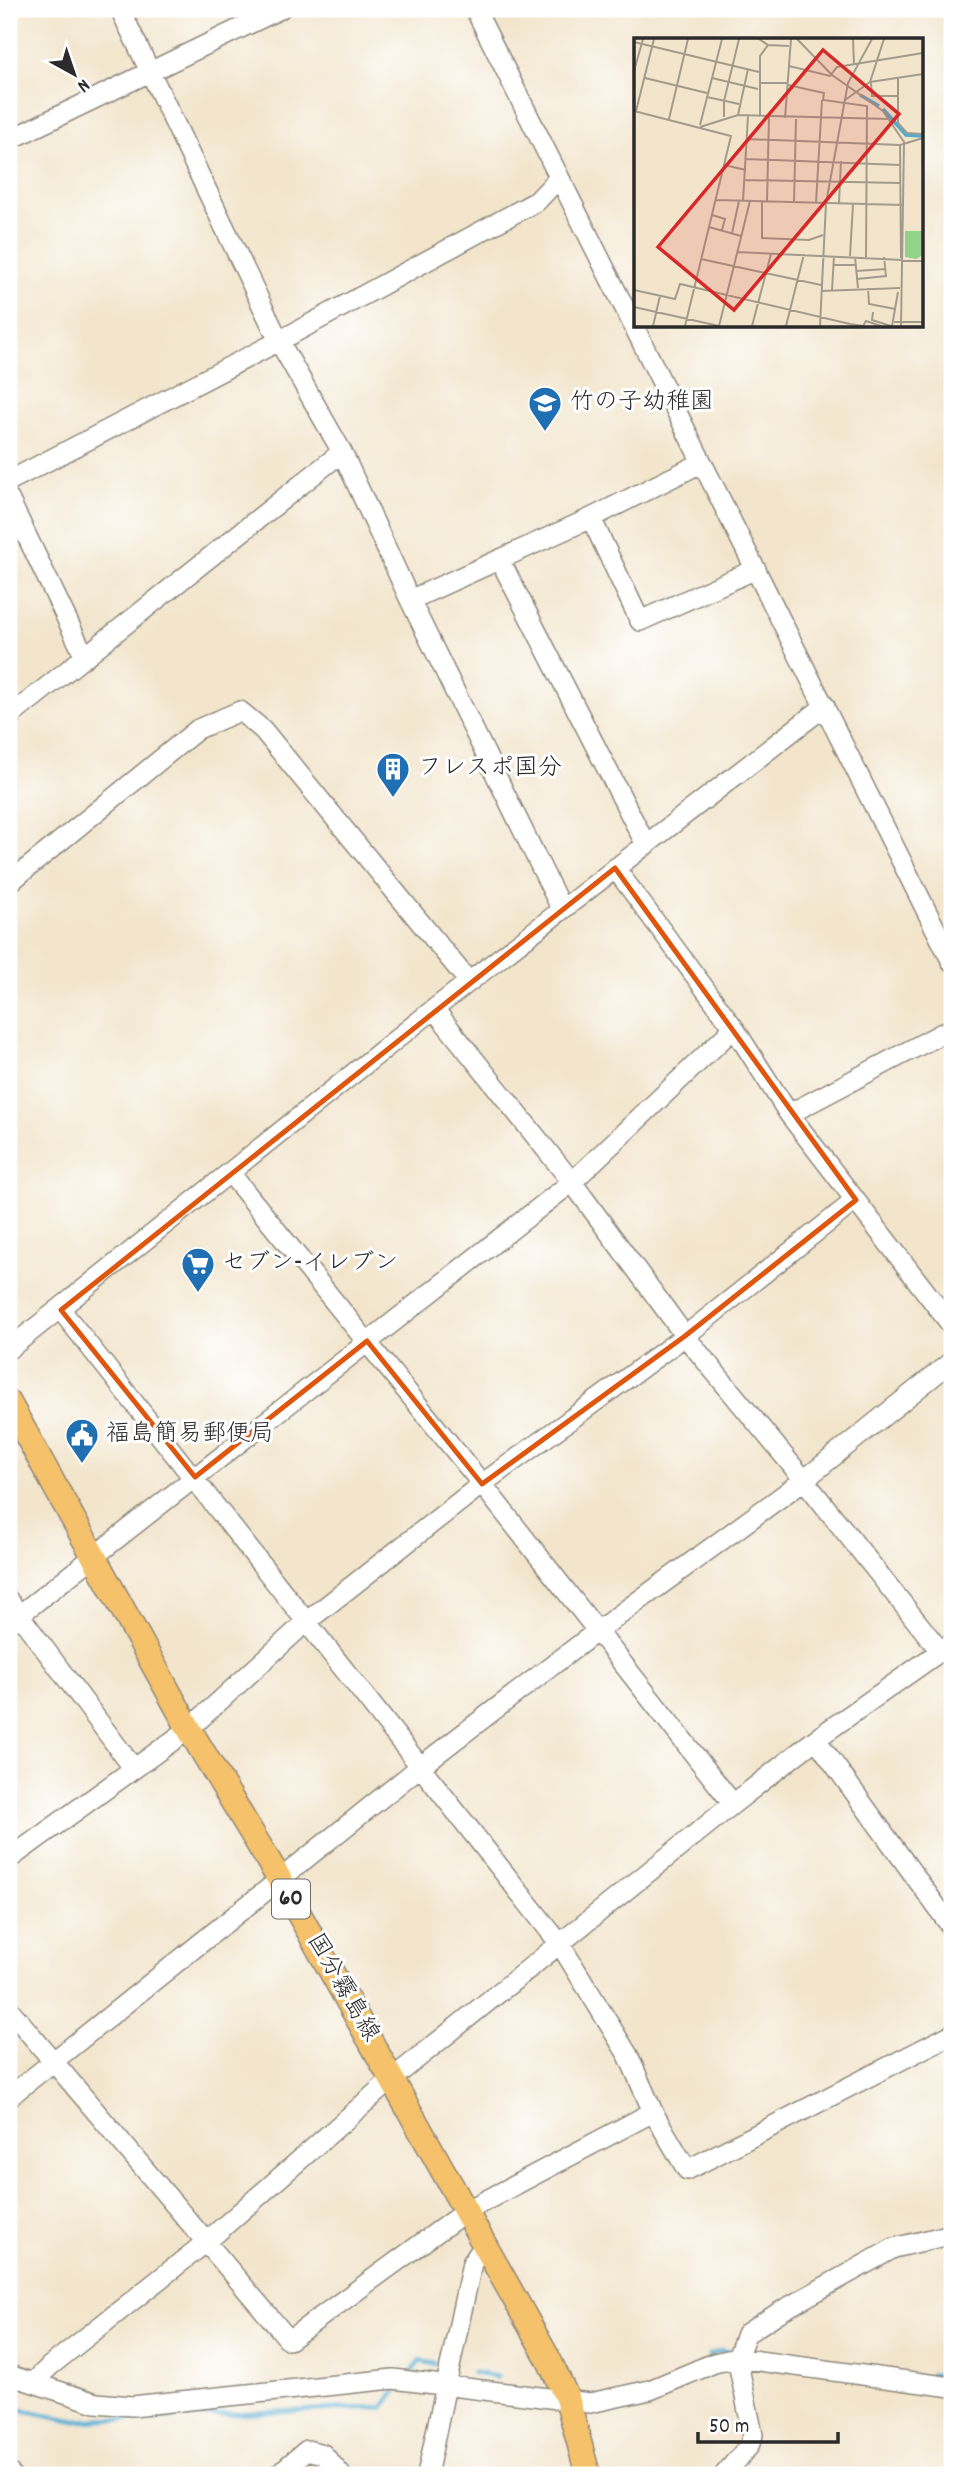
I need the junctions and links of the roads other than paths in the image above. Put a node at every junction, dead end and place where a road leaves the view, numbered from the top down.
1 (120, 9) edge
2 (281, 9) edge
3 (475, 9) edge
4 (150, 71) junction
5 (9, 140) edge
6 (559, 178) junction
7 (279, 341) junction
8 (342, 452) junction
9 (701, 463) junction
10 (9, 481) edge
11 (9, 499) edge
12 (591, 519) junction
13 (500, 560) junction
14 (756, 569) junction
15 (410, 600) junction
16 (85, 657) junction
17 (824, 706) junction
18 (9, 717) edge
19 (645, 843) junction
20 (615, 868) junction
21 (9, 883) edge
22 (562, 910) junction
23 (952, 962) edge
24 (469, 982) junction
25 (434, 1009) junction
26 (734, 1028) junction
27 (952, 1028) edge
28 (789, 1114) junction
29 (230, 1173) junction
30 (572, 1182) junction
31 (856, 1200) junction
32 (61, 1310) junction
33 (952, 1326) edge
34 (685, 1336) junction
35 (367, 1341) junction
36 (9, 1349) edge
37 (952, 1361) edge
38 (9, 1403) edge
39 (195, 1477) junction
40 (804, 1480) junction
41 (482, 1484) junction
42 (94, 1557) junction
43 (12, 1613) edge
44 (306, 1622) junction
45 (596, 1632) junction
46 (946, 1648) edge
47 (189, 1730) junction
48 (816, 1739) junction
49 (421, 1766) junction
50 (134, 1769) junction
51 (733, 1804) junction
52 (9, 1858) edge
53 (280, 1880) junction
54 (952, 1928) edge
55 (560, 1944) junction
56 (9, 2009) edge
57 (952, 2034) edge
58 (55, 2061) junction
59 (393, 2078) junction
60 (9, 2097) edge
61 (653, 2112) junction
62 (466, 2211) junction
63 (952, 2234) edge
64 (205, 2243) junction
65 (485, 2244) junction
66 (737, 2358) junction
67 (9, 2375) edge
68 (34, 2382) junction
69 (439, 2386) junction
70 (952, 2387) edge
71 (567, 2399) junction
72 (277, 2475) edge
73 (341, 2475) edge
74 (427, 2475) edge
75 (588, 2475) edge
76 (724, 2475) edge

1 - 4 street
2 - 4 street
3 - 6 street
4 - 5 street
4 - 7 street
6 - 7 street
6 - 9 street
7 - 8 street
7 - 10 street
8 - 15 street
8 - 16 street
9 - 12 street
9 - 14 street
11 - 16 street
12 - 13 street
12 - 14 street
13 - 15 street
13 - 19 street
14 - 17 street
15 - 22 street
16 - 18 street
17 - 19 street
17 - 23 street
19 - 20 street
20 - 22 street
20 - 26 street
21 - 24 street
22 - 24 street
24 - 25 street
25 - 29 street
25 - 30 street
26 - 28 street
26 - 30 street
27 - 28 street
28 - 31 street
29 - 32 street
29 - 35 street
30 - 34 street
30 - 35 street
31 - 33 street
31 - 34 street
32 - 36 street
32 - 39 street
34 - 40 street
34 - 41 street
35 - 39 street
35 - 41 street
37 - 40 street
38 - 42 main road, 国分霧島線 / 60
39 - 42 street
39 - 44 street
40 - 45 street
40 - 46 street
41 - 44 street
41 - 45 street
42 - 43 street
42 - 47 main road, 国分霧島線 / 60
43 - 50 street
44 - 47 street
44 - 49 street
45 - 49 street
45 - 51 street
46 - 48 street
47 - 50 street
47 - 53 main road, 国分霧島線 / 60
48 - 51 street
48 - 54 street
49 - 53 street
49 - 55 street
50 - 52 street
51 - 55 street
53 - 58 street
53 - 59 main road, 国分霧島線 / 60
55 - 59 street
55 - 61 street
56 - 58 street
57 - 61 street
58 - 60 street
58 - 64 street
59 - 62 main road, 国分霧島線 / 60
59 - 64 street
61 - 62 street
62 - 64 street
62 - 65 main road, 国分霧島線 / 60
63 - 66 street
64 - 68 street
65 - 69 street
65 - 71 main road, 国分霧島線 / 60
66 - 70 street
66 - 71 street
66 - 76 street
67 - 68 street
68 - 69 street
69 - 71 street
69 - 74 street
71 - 75 main road, 国分霧島線 / 60
72 - 73 street

